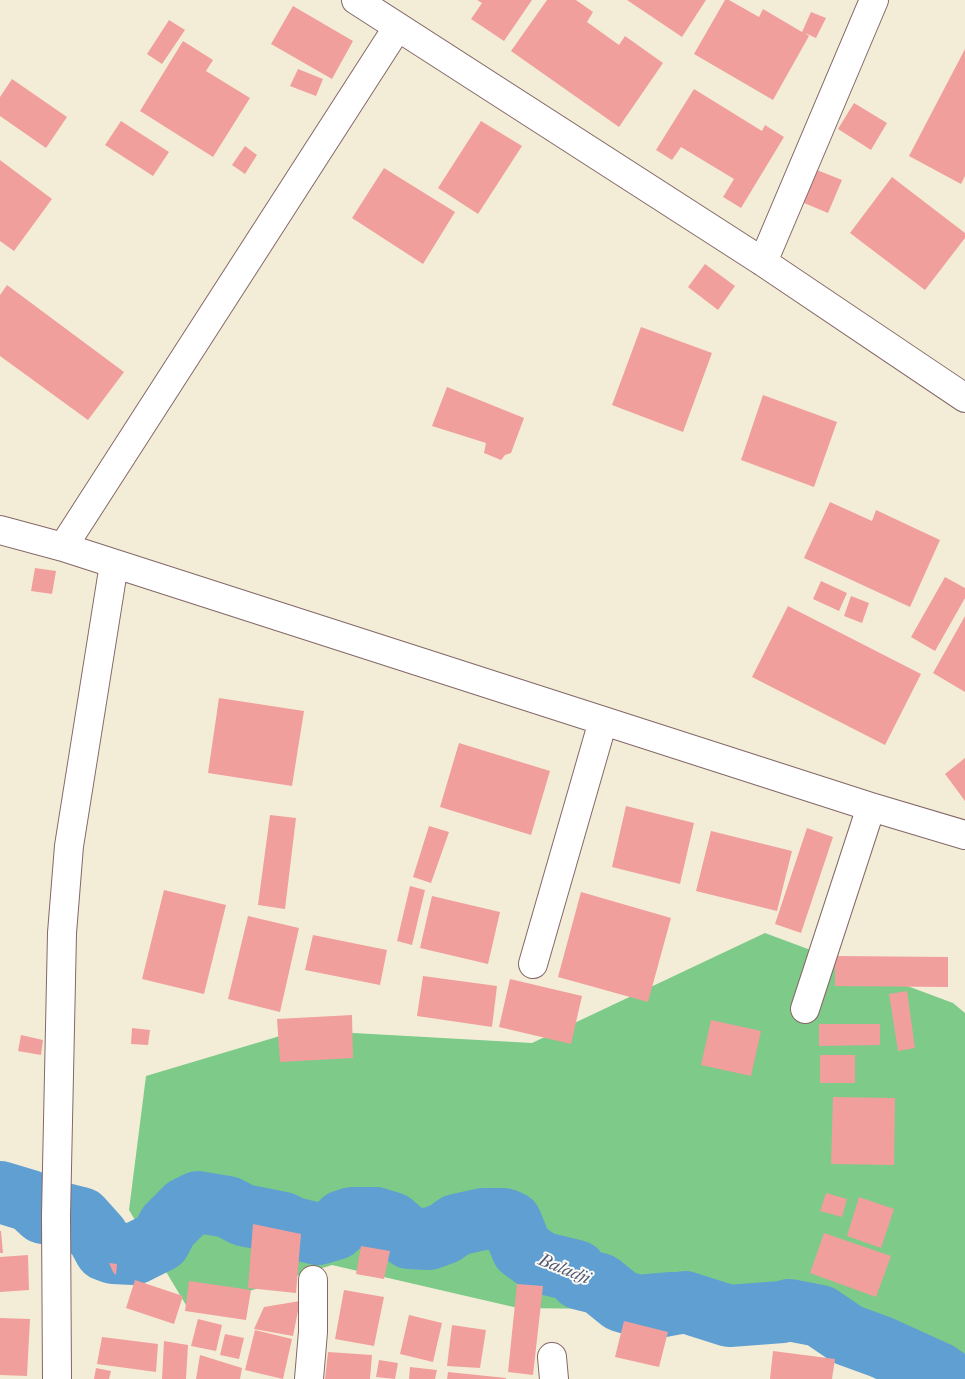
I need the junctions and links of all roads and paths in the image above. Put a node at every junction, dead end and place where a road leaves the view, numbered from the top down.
1 (356, 0) edge
2 (874, 0) edge
3 (397, 28) junction
4 (762, 262) junction
5 (965, 398) edge
6 (0, 530) edge
7 (63, 547) junction
8 (114, 564) junction
9 (603, 721) junction
10 (871, 807) junction
11 (965, 835) edge
12 (533, 964) dead end
13 (805, 1009) dead end
14 (313, 1280) dead end
15 (57, 1379) edge
16 (309, 1379) edge

1 - 3 street
2 - 4 street
3 - 4 street
3 - 7 street
4 - 5 street
6 - 7 street
7 - 8 street
8 - 9 street
8 - 15 street
9 - 10 street
9 - 12 street
10 - 11 street
10 - 13 street
14 - 16 street

